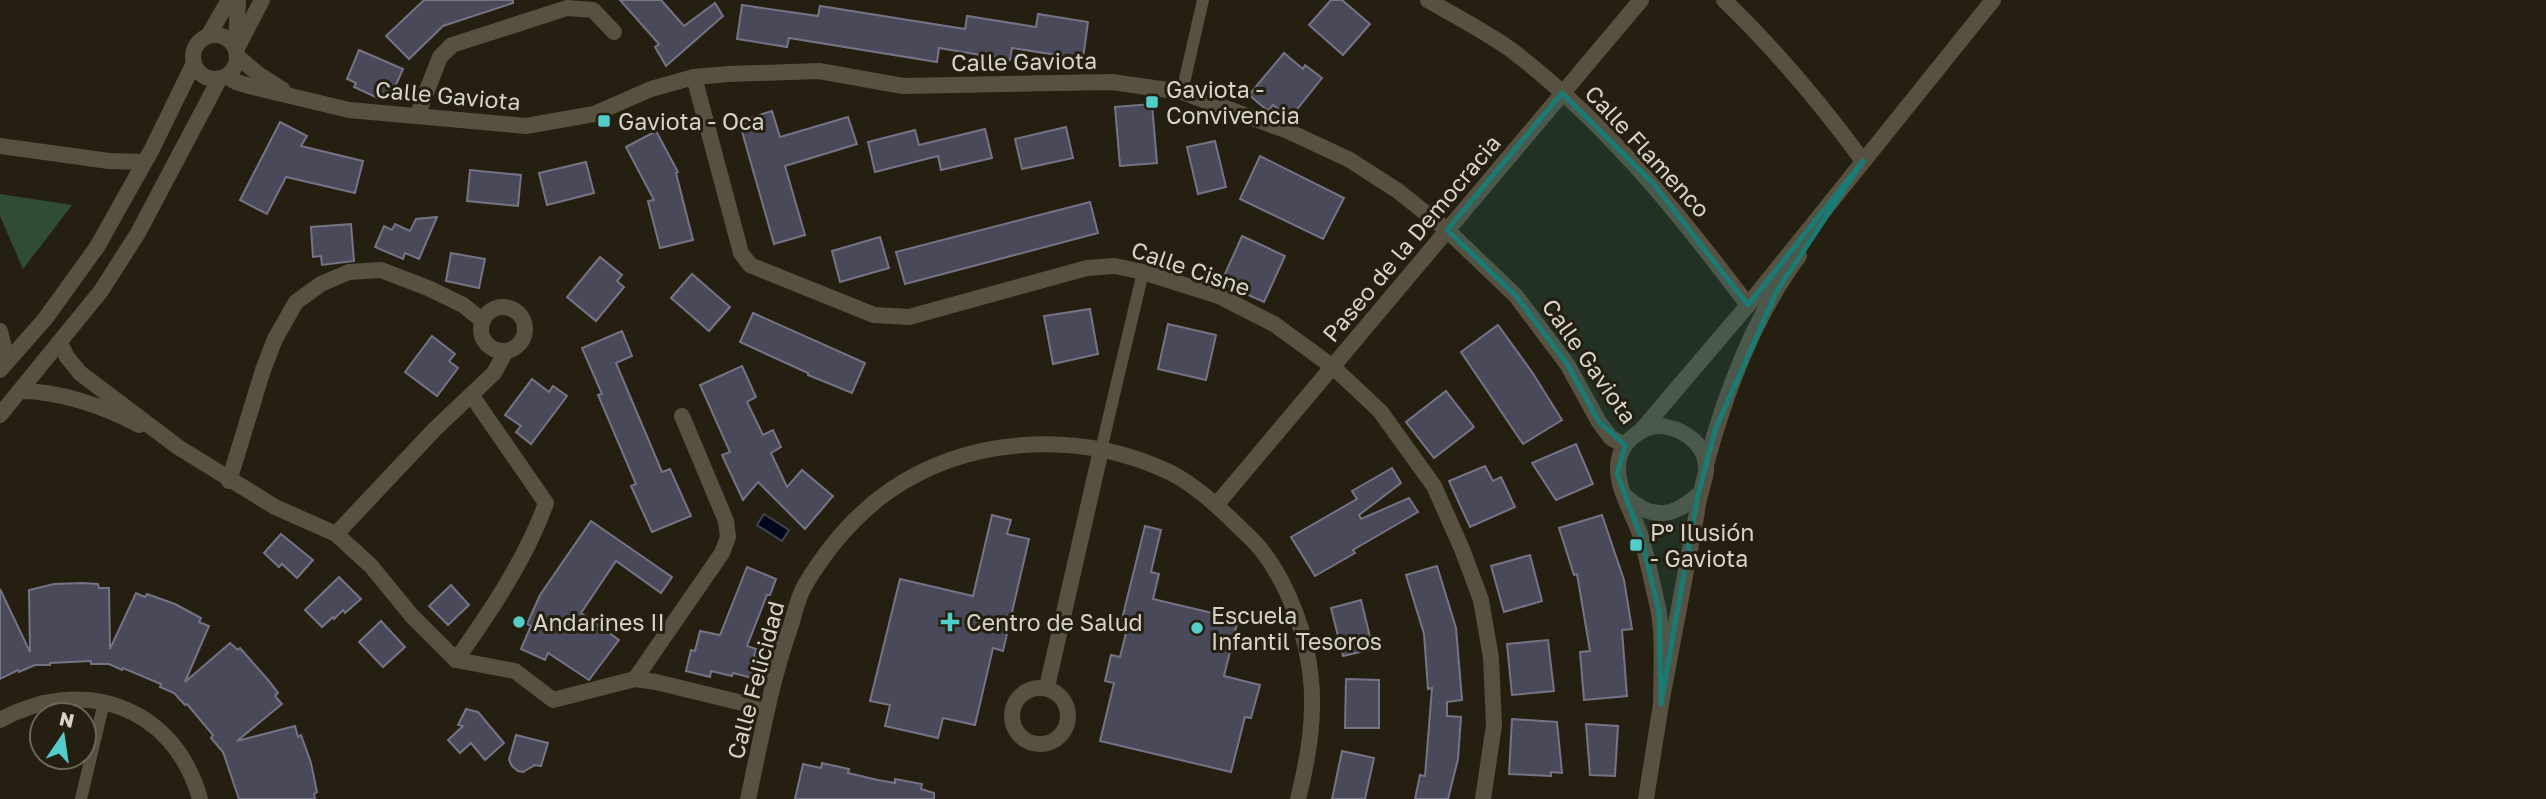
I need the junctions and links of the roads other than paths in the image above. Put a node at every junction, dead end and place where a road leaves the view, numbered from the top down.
1 (229, 0) edge
2 (239, 0) edge
3 (262, 0) edge
4 (1203, 0) edge
5 (1428, 0) edge
6 (1641, 0) edge
7 (1724, 0) edge
8 (1970, 0) edge
9 (1993, 0) edge
10 (1981, 14) junction
11 (614, 32) dead end
12 (208, 36) junction
13 (236, 53) junction
14 (194, 63) junction
15 (223, 77) junction
16 (694, 77) junction
17 (1182, 92) junction
18 (1562, 93) junction
19 (294, 97) junction
20 (417, 116) junction
21 (0, 146) edge
22 (1863, 161) junction
23 (144, 162) junction
24 (1447, 230) junction
25 (1143, 272) junction
26 (1748, 305) junction
27 (482, 321) junction
28 (0, 331) edge
29 (60, 343) junction
30 (506, 351) junction
31 (1333, 366) junction
32 (2, 368) edge
33 (20, 391) junction
34 (472, 396) junction
35 (0, 415) edge
36 (682, 416) dead end
37 (1716, 428) junction
38 (1640, 432) junction
39 (1625, 445) junction
40 (178, 447) junction
41 (1101, 450) junction
42 (1706, 466) junction
43 (229, 481) junction
44 (1698, 495) junction
45 (1626, 497) junction
46 (1217, 504) junction
47 (336, 534) junction
48 (456, 660) junction
49 (635, 680) junction
50 (1047, 687) dead end
51 (104, 702) junction
52 (1661, 704) junction
53 (767, 709) junction
54 (0, 720) edge
55 (81, 799) edge
56 (200, 799) edge
57 (748, 799) edge
58 (1298, 799) edge
59 (1483, 799) edge
60 (1646, 799) edge

1 - 12 street
2 - 13 street
3 - 13 street
4 - 17 street
5 - 18 street, Calle Flamenco
6 - 18 street, Paseo de la Democracia
7 - 22 street
8 - 10 street
9 - 10 street
10 - 22 street
11 - 20 street
12 - 13 street
12 - 14 street
13 - 15 street
13 - 19 street, Calle Gaviota
14 - 15 street
14 - 23 street
15 - 19 street, Calle Gaviota
15 - 29 street
16 - 17 street, Calle Gaviota
16 - 20 street, Calle Gaviota
16 - 25 street, Calle Cisne
17 - 24 street, Calle Gaviota
18 - 24 street, Paseo de la Democracia
18 - 26 street, Calle Flamenco
19 - 20 street, Calle Gaviota
21 - 23 street
22 - 26 street
22 - 37 street
23 - 32 street
24 - 31 street, Paseo de la Democracia
24 - 39 street, Calle Gaviota
25 - 31 street, Calle Cisne
25 - 41 street
26 - 37 street
26 - 38 street
27 - 30 street
27 - 30 street
27 - 43 street
28 - 32 street
29 - 33 street
29 - 40 street
30 - 34 street
31 - 46 street, Paseo de la Democracia
31 - 59 street, Calle Cisne
33 - 35 street
33 - 40 street
34 - 47 street
34 - 48 street
36 - 49 street
37 - 42 street
38 - 39 street
38 - 42 street
39 - 45 street
40 - 43 street
41 - 46 street, Calle Felicidad
41 - 50 street
41 - 53 street, Calle Felicidad
42 - 44 street
43 - 47 street
44 - 45 street
44 - 52 street
45 - 52 street
46 - 58 street, Calle Felicidad
47 - 48 street
48 - 49 street
49 - 53 street
51 - 54 street
51 - 55 street
51 - 56 street
52 - 60 street
53 - 57 street, Calle Felicidad

